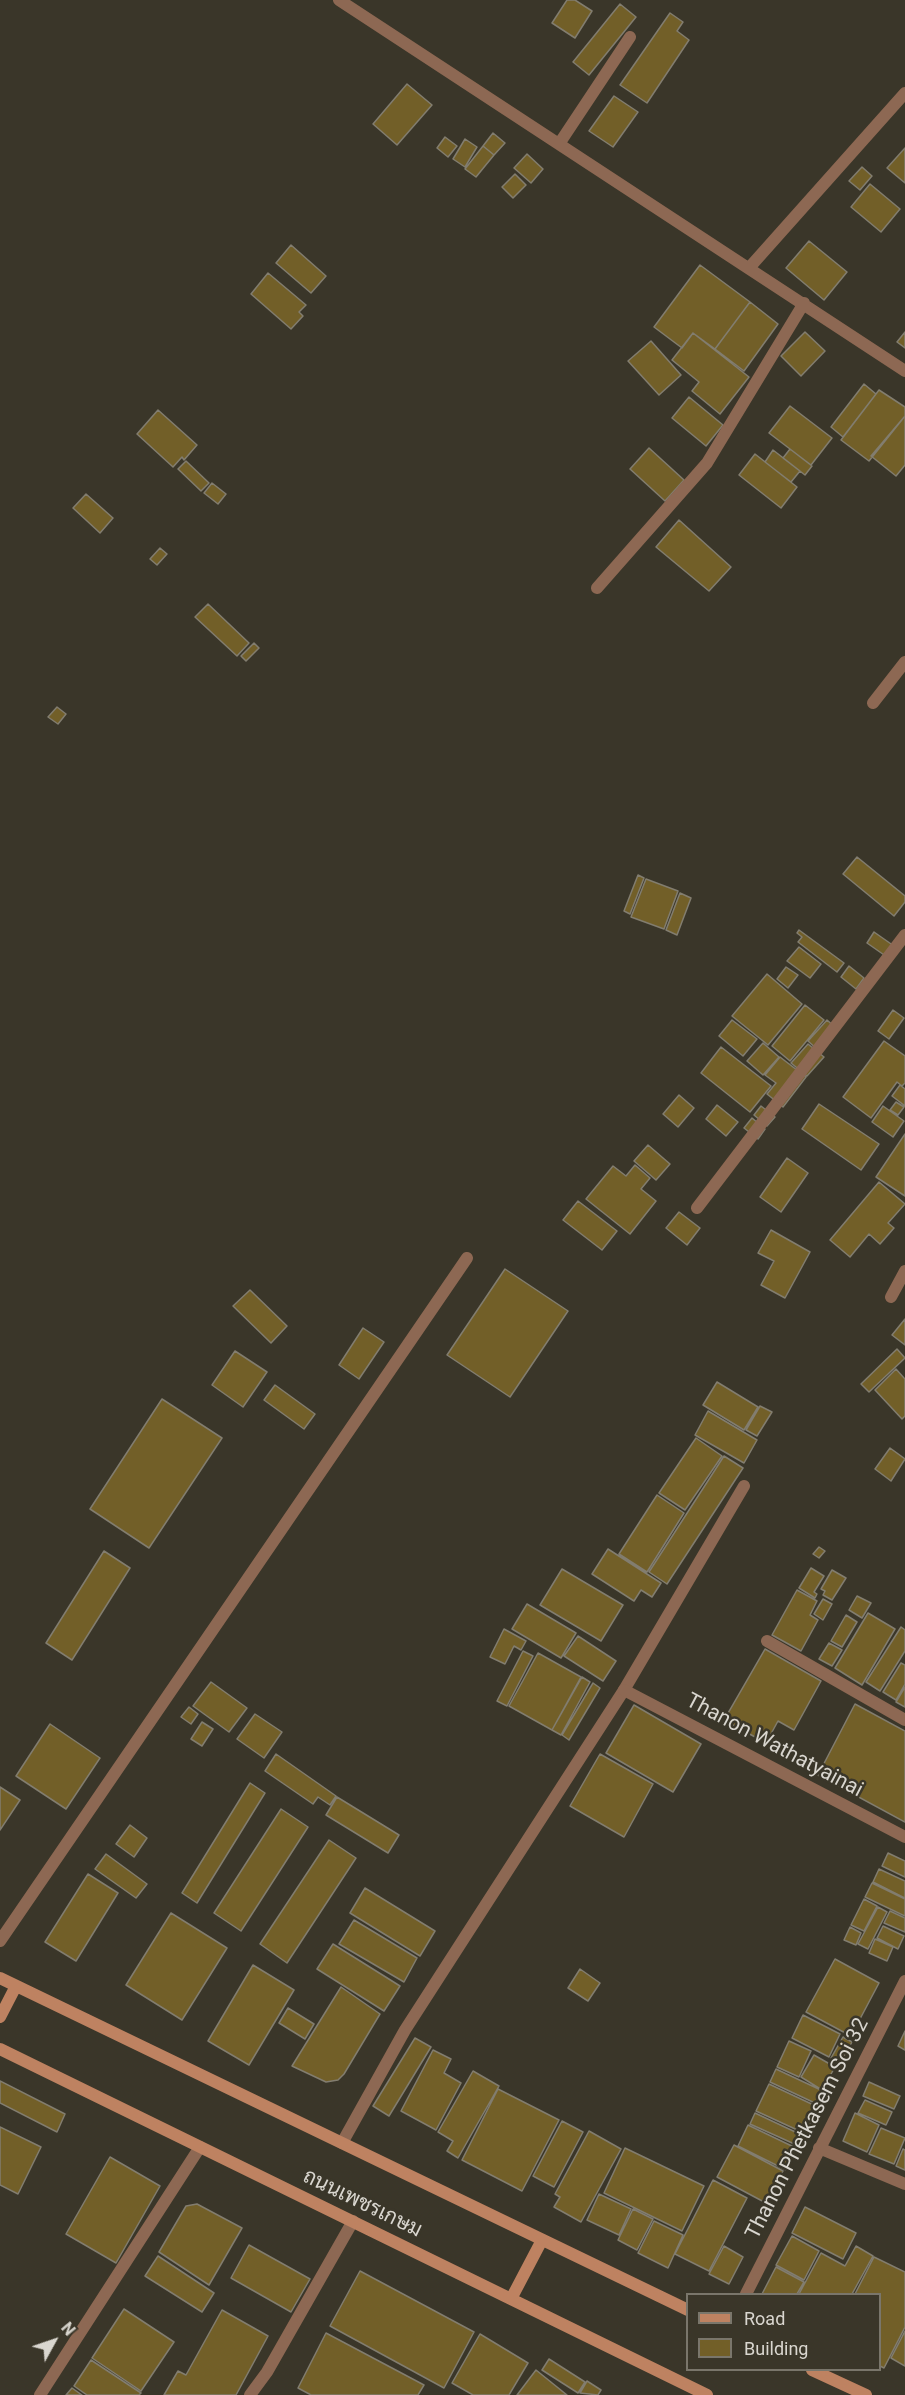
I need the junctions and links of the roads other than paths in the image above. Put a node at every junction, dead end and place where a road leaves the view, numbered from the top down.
1 (339, 0) edge
2 (630, 37) dead end
3 (905, 93) edge
4 (559, 144) junction
5 (749, 268) junction
6 (804, 303) junction
7 (905, 371) edge
8 (597, 588) dead end
9 (905, 662) edge
10 (873, 703) dead end
11 (905, 935) edge
12 (697, 1208) dead end
13 (467, 1258) dead end
14 (905, 1271) edge
15 (891, 1297) dead end
16 (744, 1486) dead end
17 (767, 1641) dead end
18 (624, 1689) junction
19 (905, 1720) edge
20 (905, 1837) edge
21 (0, 1941) edge
22 (0, 1978) edge
23 (905, 1982) edge
24 (16, 1986) junction
25 (0, 2017) edge
26 (0, 2049) edge
27 (342, 2143) junction
28 (200, 2147) junction
29 (819, 2148) junction
30 (905, 2184) edge
31 (353, 2221) junction
32 (542, 2240) junction
33 (747, 2293) edge
34 (511, 2299) junction
35 (686, 2310) edge
36 (814, 2371) edge
37 (40, 2395) edge
38 (250, 2395) edge
39 (707, 2395) edge
40 (866, 2395) edge

1 - 4 street
2 - 4 street
3 - 5 street
4 - 5 street
5 - 6 street
6 - 7 street
6 - 8 street
9 - 10 street
11 - 12 street
13 - 21 street
14 - 15 street
16 - 18 street
17 - 19 street
18 - 20 street, Thanon Wathatyainai
18 - 27 street
22 - 24 main road
23 - 29 street, Thanon Phetkasem Soi 32
24 - 25 main road
24 - 27 main road
26 - 28 main road, ถนนเพชรเกษม
27 - 32 main road
28 - 31 main road, ถนนเพชรเกษม
28 - 37 street
29 - 30 street
29 - 33 street, Thanon Phetkasem Soi 32
31 - 34 main road, ถนนเพชรเกษม
31 - 38 street
32 - 34 main road
32 - 35 main road
34 - 39 main road, ถนนเพชรเกษม
36 - 40 main road

